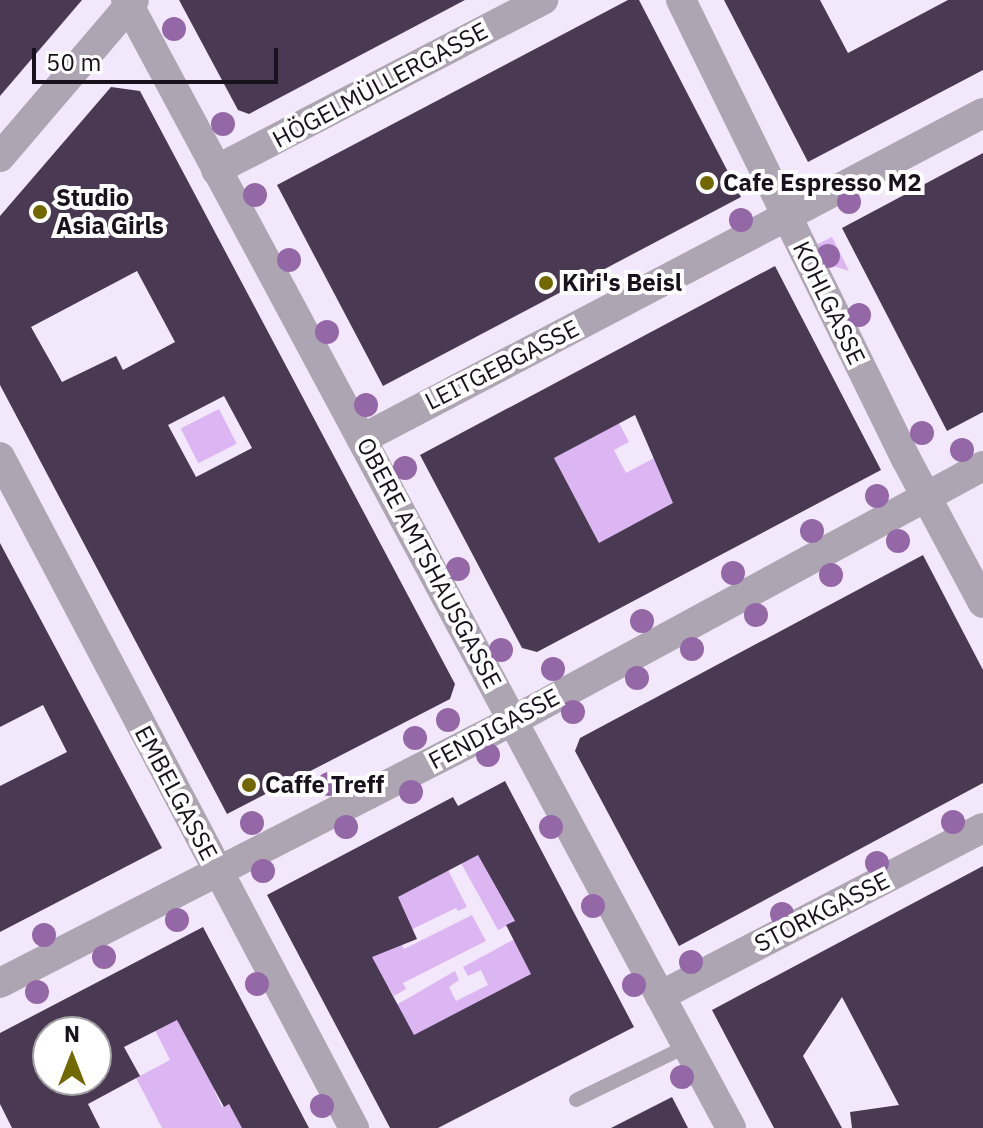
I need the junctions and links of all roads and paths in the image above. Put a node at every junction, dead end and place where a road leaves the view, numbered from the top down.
1 (543, 0) edge
2 (681, 0) edge
3 (130, 2) edge
4 (983, 113) edge
5 (0, 157) edge
6 (216, 170) junction
7 (786, 218) junction
8 (362, 439) junction
9 (0, 457) edge
10 (983, 466) edge
11 (927, 497) junction
12 (983, 603) edge
13 (514, 720) junction
14 (983, 828) edge
15 (216, 872) junction
16 (0, 983) edge
17 (660, 996) junction
18 (687, 1046) junction
19 (576, 1100) dead end
20 (354, 1128) edge
21 (731, 1128) edge

1 - 6 street, HÖGELMÜLLERGASSE
2 - 7 street, KOHLGASSE
3 - 5 street
3 - 6 street, OBERE AMTSHAUSGASSE
4 - 7 street, LEITGEBGASSE
6 - 8 street, OBERE AMTSHAUSGASSE
7 - 8 street, LEITGEBGASSE
7 - 11 street, KOHLGASSE
8 - 13 street, OBERE AMTSHAUSGASSE
9 - 15 street, EMBELGASSE
10 - 11 street, FENDIGASSE
11 - 12 street, KOHLGASSE
11 - 13 street, FENDIGASSE
13 - 15 street, FENDIGASSE
13 - 17 street, OBERE AMTSHAUSGASSE
14 - 17 street, STORKGASSE
15 - 16 street, FENDIGASSE
15 - 20 street, EMBELGASSE
17 - 18 street, OBERE AMTSHAUSGASSE
18 - 19 lane
18 - 21 street, OBERE AMTSHAUSGASSE

